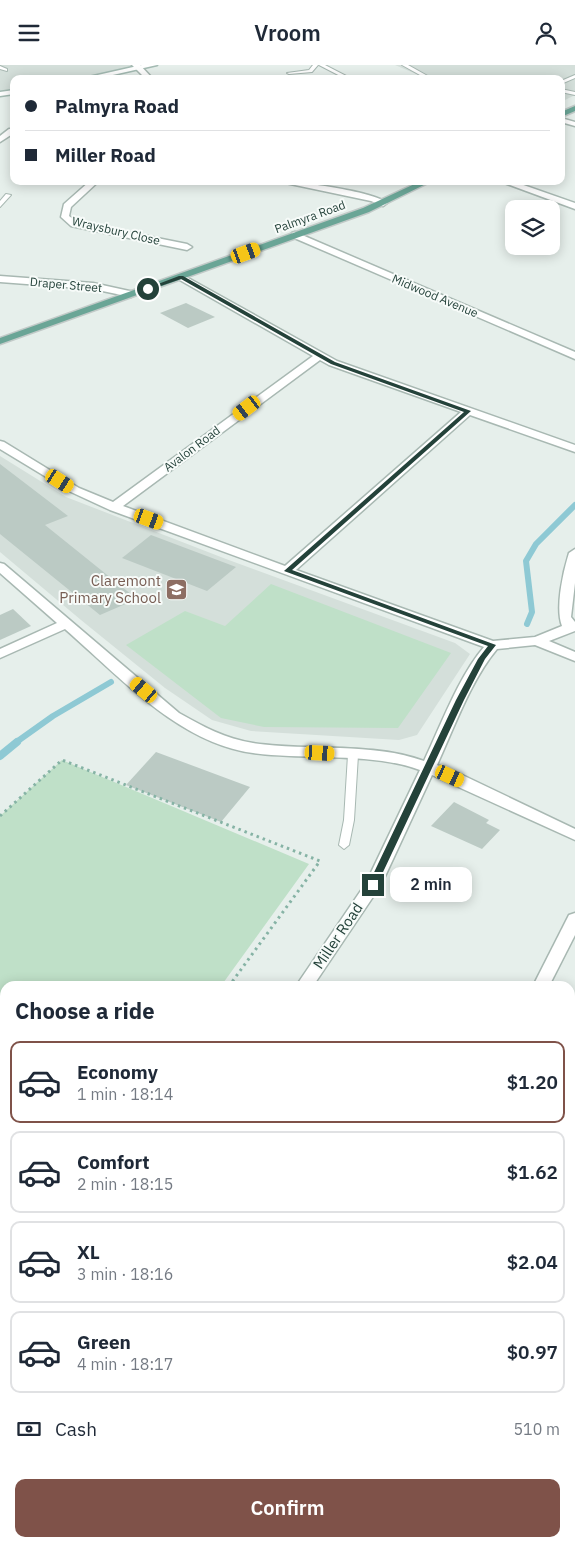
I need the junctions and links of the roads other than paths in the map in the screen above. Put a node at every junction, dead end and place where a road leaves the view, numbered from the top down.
1 (153, 65) edge
2 (316, 65) edge
3 (321, 65) edge
4 (404, 65) edge
5 (138, 66) edge
6 (289, 73) dead end
7 (100, 75) edge
8 (342, 75) edge
9 (423, 75) edge
10 (91, 185) edge
11 (301, 185) edge
12 (420, 185) edge
13 (515, 185) edge
14 (8, 195) dead end
15 (383, 203) junction
16 (0, 205) edge
17 (575, 206) edge
18 (295, 235) junction
19 (187, 247) dead end
20 (181, 277) junction
21 (0, 279) edge
22 (131, 295) junction
23 (0, 341) edge
24 (319, 356) junction
25 (575, 356) edge
26 (468, 411) junction
27 (0, 444) edge
28 (575, 449) edge
29 (114, 507) junction
30 (575, 553) edge
31 (0, 567) edge
32 (288, 571) junction
33 (66, 624) junction
34 (572, 626) edge
35 (537, 641) junction
36 (493, 645) junction
37 (0, 654) edge
38 (575, 657) edge
39 (353, 755) junction
40 (430, 767) junction
41 (575, 835) edge
42 (344, 845) dead end
43 (575, 919) edge
44 (307, 981) edge
45 (544, 981) edge

1 - 5 street
2 - 6 lane
3 - 8 lane
4 - 9 lane
5 - 7 street
10 - 19 street, Wraysbury Close
11 - 15 street
12 - 15 main road, Palmyra Road
13 - 17 street
14 - 16 lane
15 - 18 main road, Palmyra Road
18 - 20 main road, Palmyra Road
18 - 25 street, Midwood Avenue
20 - 22 main road, Palmyra Road
20 - 24 street
21 - 22 street, Draper Street
22 - 23 main road, Palmyra Road
24 - 26 street
24 - 29 street, Avalon Road
26 - 28 street
26 - 32 street
27 - 29 street
29 - 32 street
30 - 34 street
31 - 33 street
32 - 36 street
33 - 37 street
33 - 39 street
34 - 35 street
35 - 36 street
35 - 38 street
36 - 40 street, Miller Road
39 - 40 street
39 - 42 lane
40 - 41 street
40 - 44 street, Miller Road
43 - 45 street

